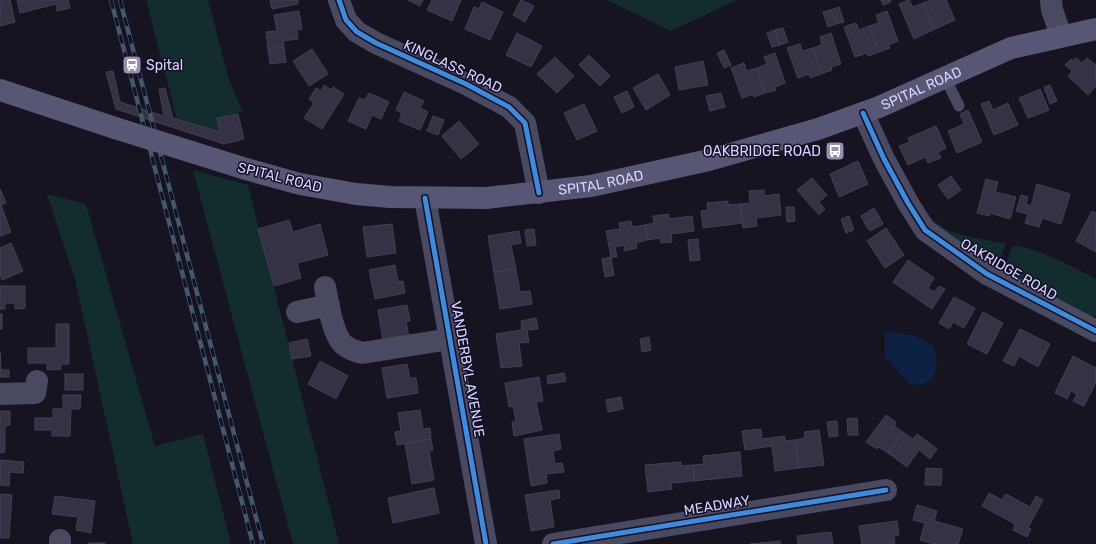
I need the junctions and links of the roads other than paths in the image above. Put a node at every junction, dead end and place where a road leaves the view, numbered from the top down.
1 (339, 0) edge
2 (1051, 0) edge
3 (1096, 29) edge
4 (1061, 35) junction
5 (945, 77) junction
6 (0, 90) edge
7 (959, 106) dead end
8 (863, 113) junction
9 (539, 193) junction
10 (425, 198) junction
11 (297, 312) dead end
12 (1096, 331) edge
13 (450, 339) junction
14 (37, 381) dead end
15 (0, 394) edge
16 (886, 490) dead end
17 (486, 544) edge
18 (553, 544) edge

1 - 9 street, KINGLASS ROAD
2 - 4 street
3 - 4 main road, SPITAL ROAD
4 - 5 main road, SPITAL ROAD
5 - 7 lane
5 - 8 main road, SPITAL ROAD
6 - 10 main road, SPITAL ROAD, bridge
8 - 9 main road, SPITAL ROAD
8 - 12 street, OAKRIDGE ROAD
9 - 10 main road, SPITAL ROAD
10 - 13 street, VANDERBYL AVENUE
11 - 13 street
13 - 17 street, VANDERBYL AVENUE
14 - 15 street
16 - 18 street, MEADWAY

